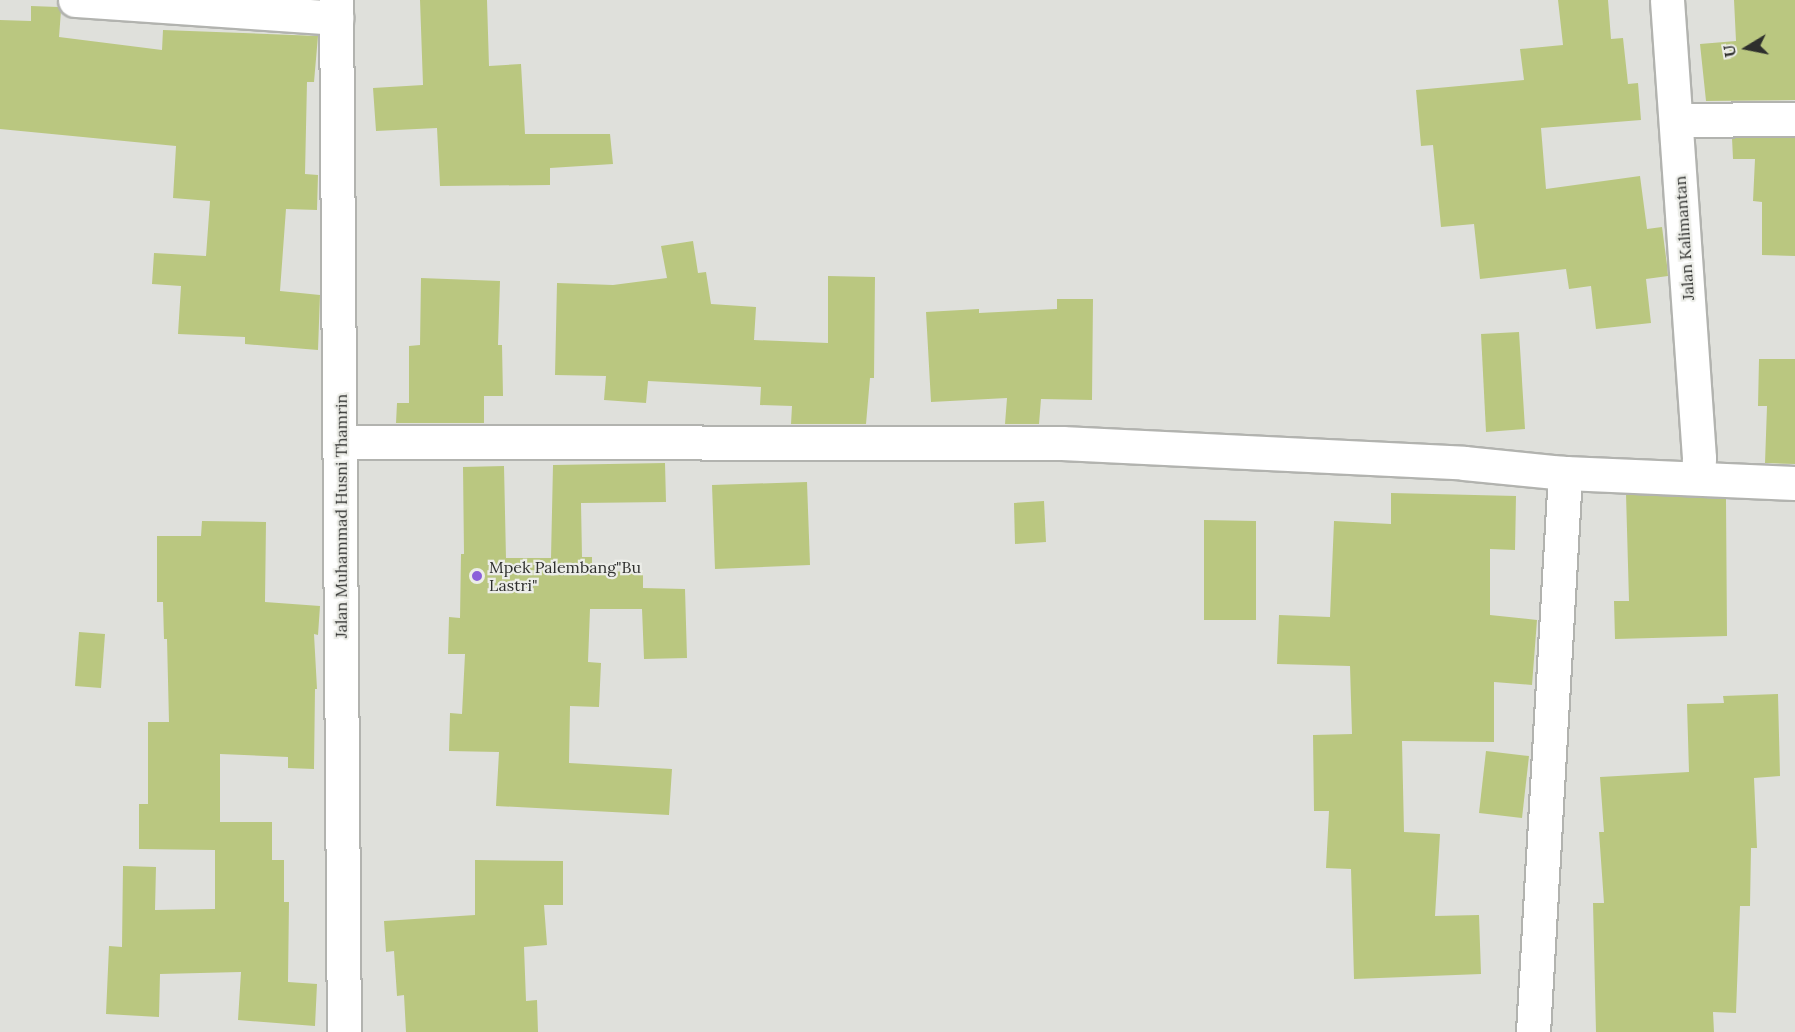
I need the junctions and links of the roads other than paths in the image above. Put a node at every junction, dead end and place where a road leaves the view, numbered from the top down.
1 (75, 0) edge
2 (1667, 0) edge
3 (336, 9) edge
4 (1795, 119) edge
5 (1676, 120) junction
6 (340, 442) junction
7 (1565, 473) junction
8 (1698, 477) junction
9 (1795, 483) edge
10 (344, 1032) edge
11 (1533, 1032) edge

1 - 3 street
2 - 5 street, Jalan Kalimantan
3 - 6 street, Jalan Muhammad Husni Thamrin
4 - 5 street
5 - 8 street, Jalan Kalimantan
6 - 7 street
6 - 10 street, Jalan Muhammad Husni Thamrin
7 - 8 street
7 - 11 street
8 - 9 street

